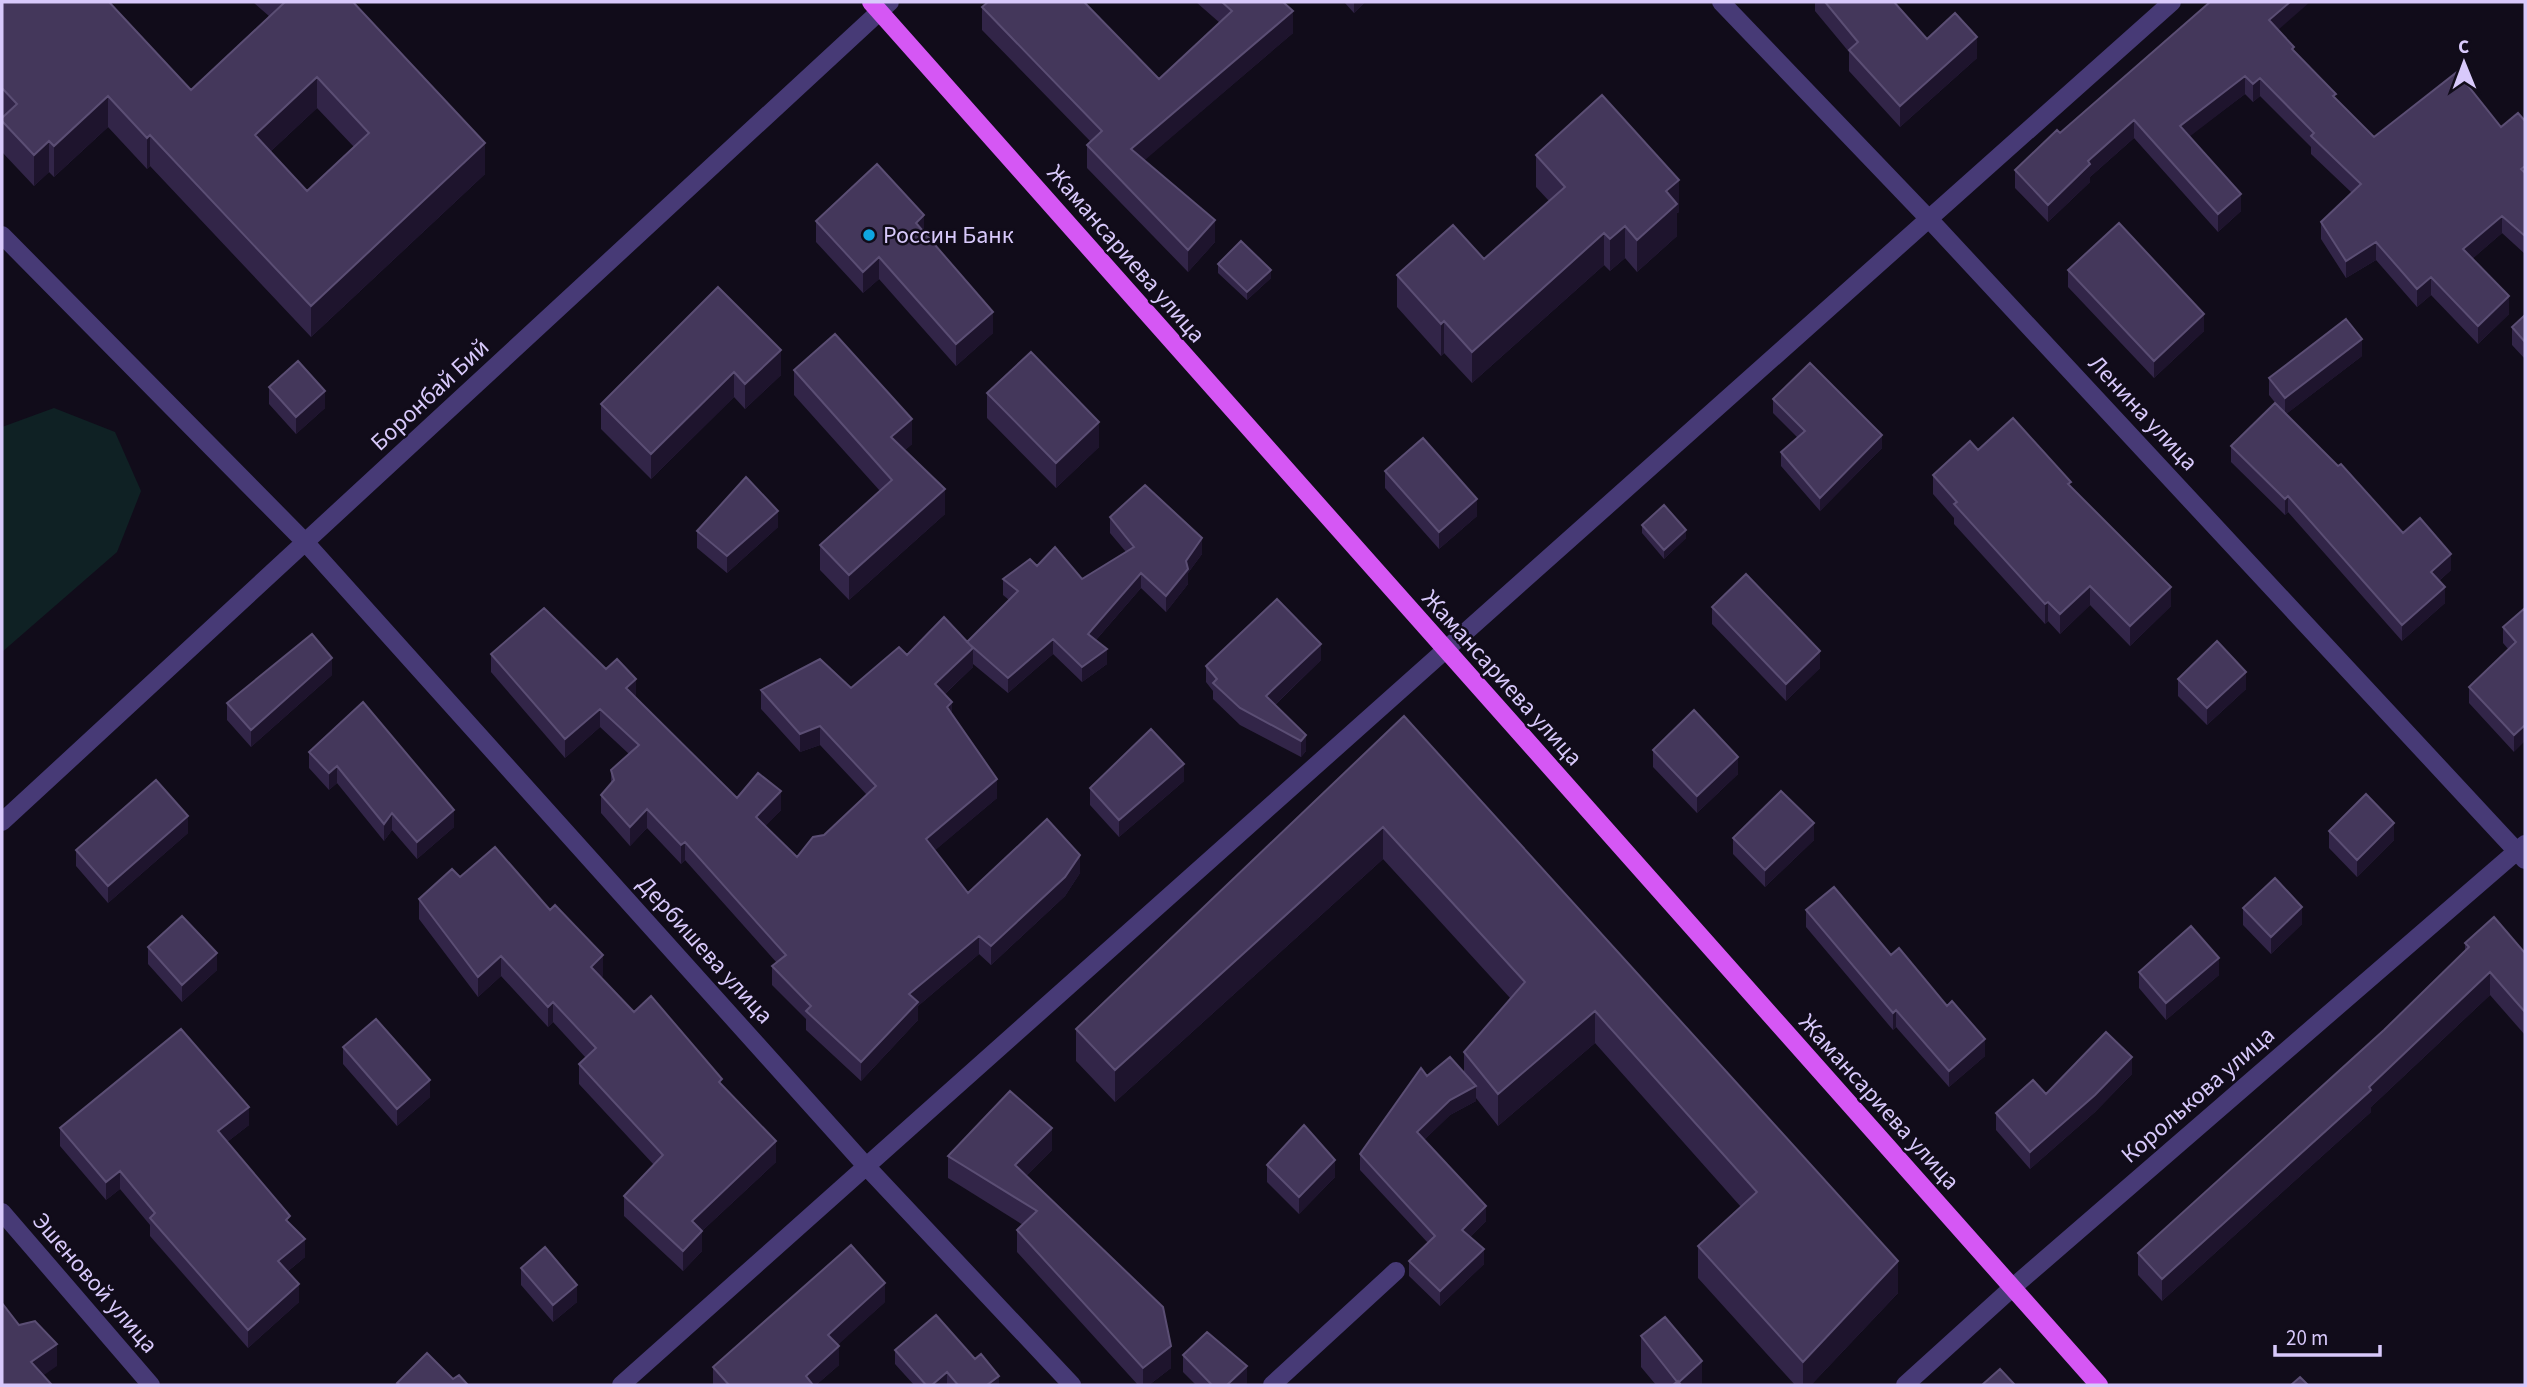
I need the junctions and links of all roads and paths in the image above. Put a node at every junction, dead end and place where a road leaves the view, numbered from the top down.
1 (1721, 2) edge
2 (2172, 2) edge
3 (880, 5) edge
4 (1929, 219) junction
5 (2, 235) edge
6 (306, 543) junction
7 (1444, 651) junction
8 (2, 822) edge
9 (2523, 852) edge
10 (866, 1167) junction
11 (2, 1212) edge
12 (1396, 1271) dead end
13 (2012, 1288) junction
14 (151, 1385) edge
15 (621, 1385) edge
16 (1072, 1385) edge
17 (1272, 1385) edge
18 (1905, 1385) edge
19 (2099, 1385) edge

1 - 4 street, Ленина улица
2 - 4 street
3 - 6 street, Боронбай Бий
3 - 7 main road, Жамансариева улица
4 - 7 street
4 - 9 street, Ленина улица
5 - 6 street, Дербишева улица
6 - 8 street, Боронбай Бий
6 - 10 street, Дербишева улица
7 - 10 street
7 - 13 main road, Жамансариева улица
9 - 13 street, Королькова улица
10 - 15 street
10 - 16 street, Дербишева улица
11 - 14 street, Эшеновой улица
12 - 17 street
13 - 18 street, Королькова улица
13 - 19 main road, Жамансариева улица

